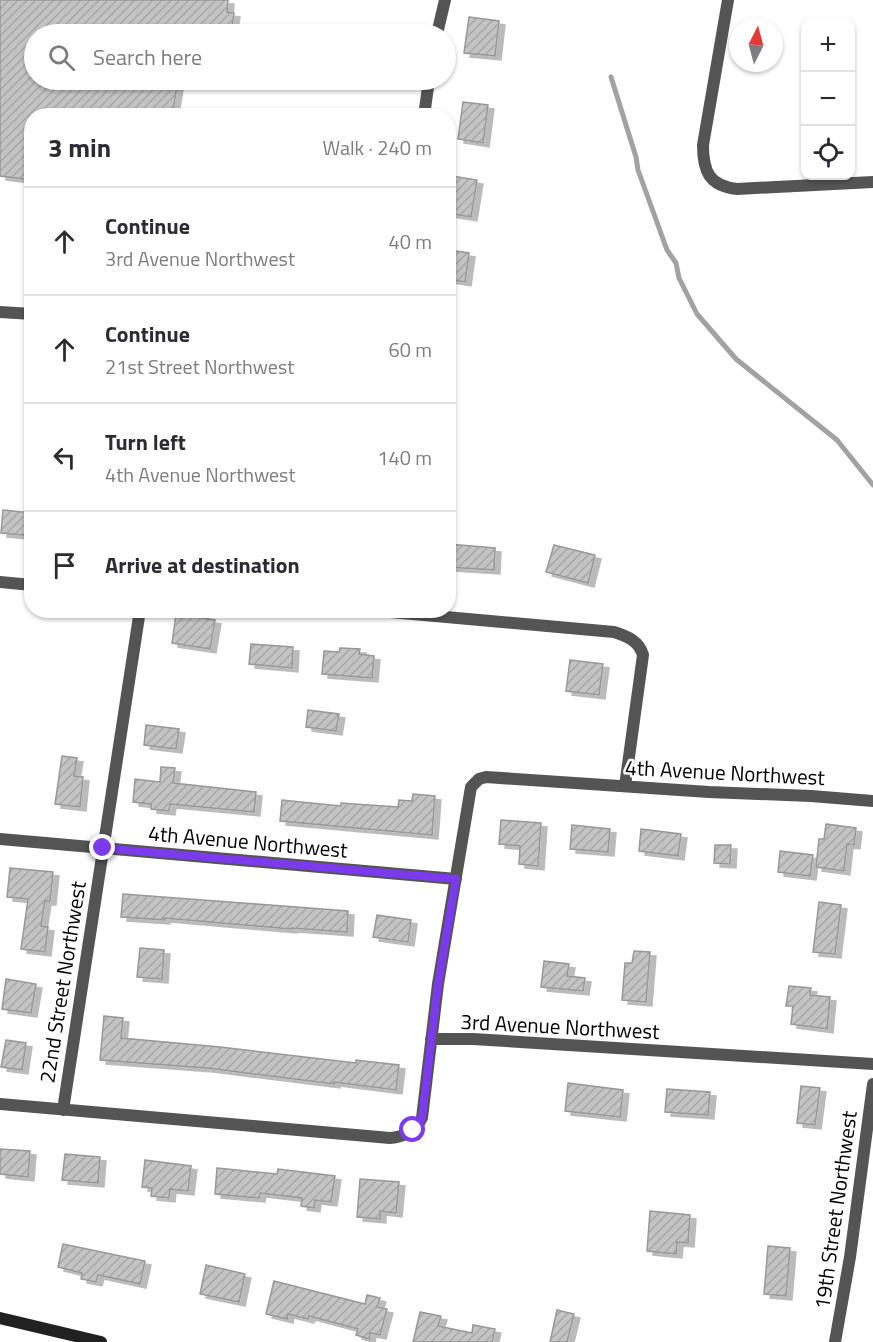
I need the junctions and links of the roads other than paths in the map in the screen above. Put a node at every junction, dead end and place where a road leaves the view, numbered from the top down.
1 (445, 0) edge
2 (728, 0) edge
3 (439, 24) edge
4 (428, 90) edge
5 (425, 108) edge
6 (873, 182) edge
7 (0, 312) edge
8 (24, 314) edge
9 (0, 582) edge
10 (24, 584) edge
11 (139, 618) edge
12 (456, 618) edge
13 (625, 786) junction
14 (873, 801) edge
15 (0, 839) edge
16 (103, 848) junction
17 (456, 879) junction
18 (431, 1040) junction
19 (873, 1064) edge
20 (873, 1084) edge
21 (0, 1104) edge
22 (63, 1110) junction
23 (0, 1318) edge
24 (101, 1342) edge
25 (835, 1342) edge

1 - 3 street
2 - 6 street
4 - 5 street
7 - 8 street
9 - 10 street
11 - 16 street, 22nd Street Northwest
12 - 13 street
13 - 14 street, 4th Avenue Northwest
13 - 17 street, 4th Avenue Northwest
15 - 16 street, 4th Avenue Northwest
16 - 17 street, 4th Avenue Northwest
16 - 22 street, 22nd Street Northwest
17 - 18 street
18 - 19 street, 3rd Avenue Northwest
18 - 22 street, 3rd Avenue Northwest
20 - 25 street, 19th Street Northwest
21 - 22 street, 3rd Avenue Northwest
23 - 24 main road

